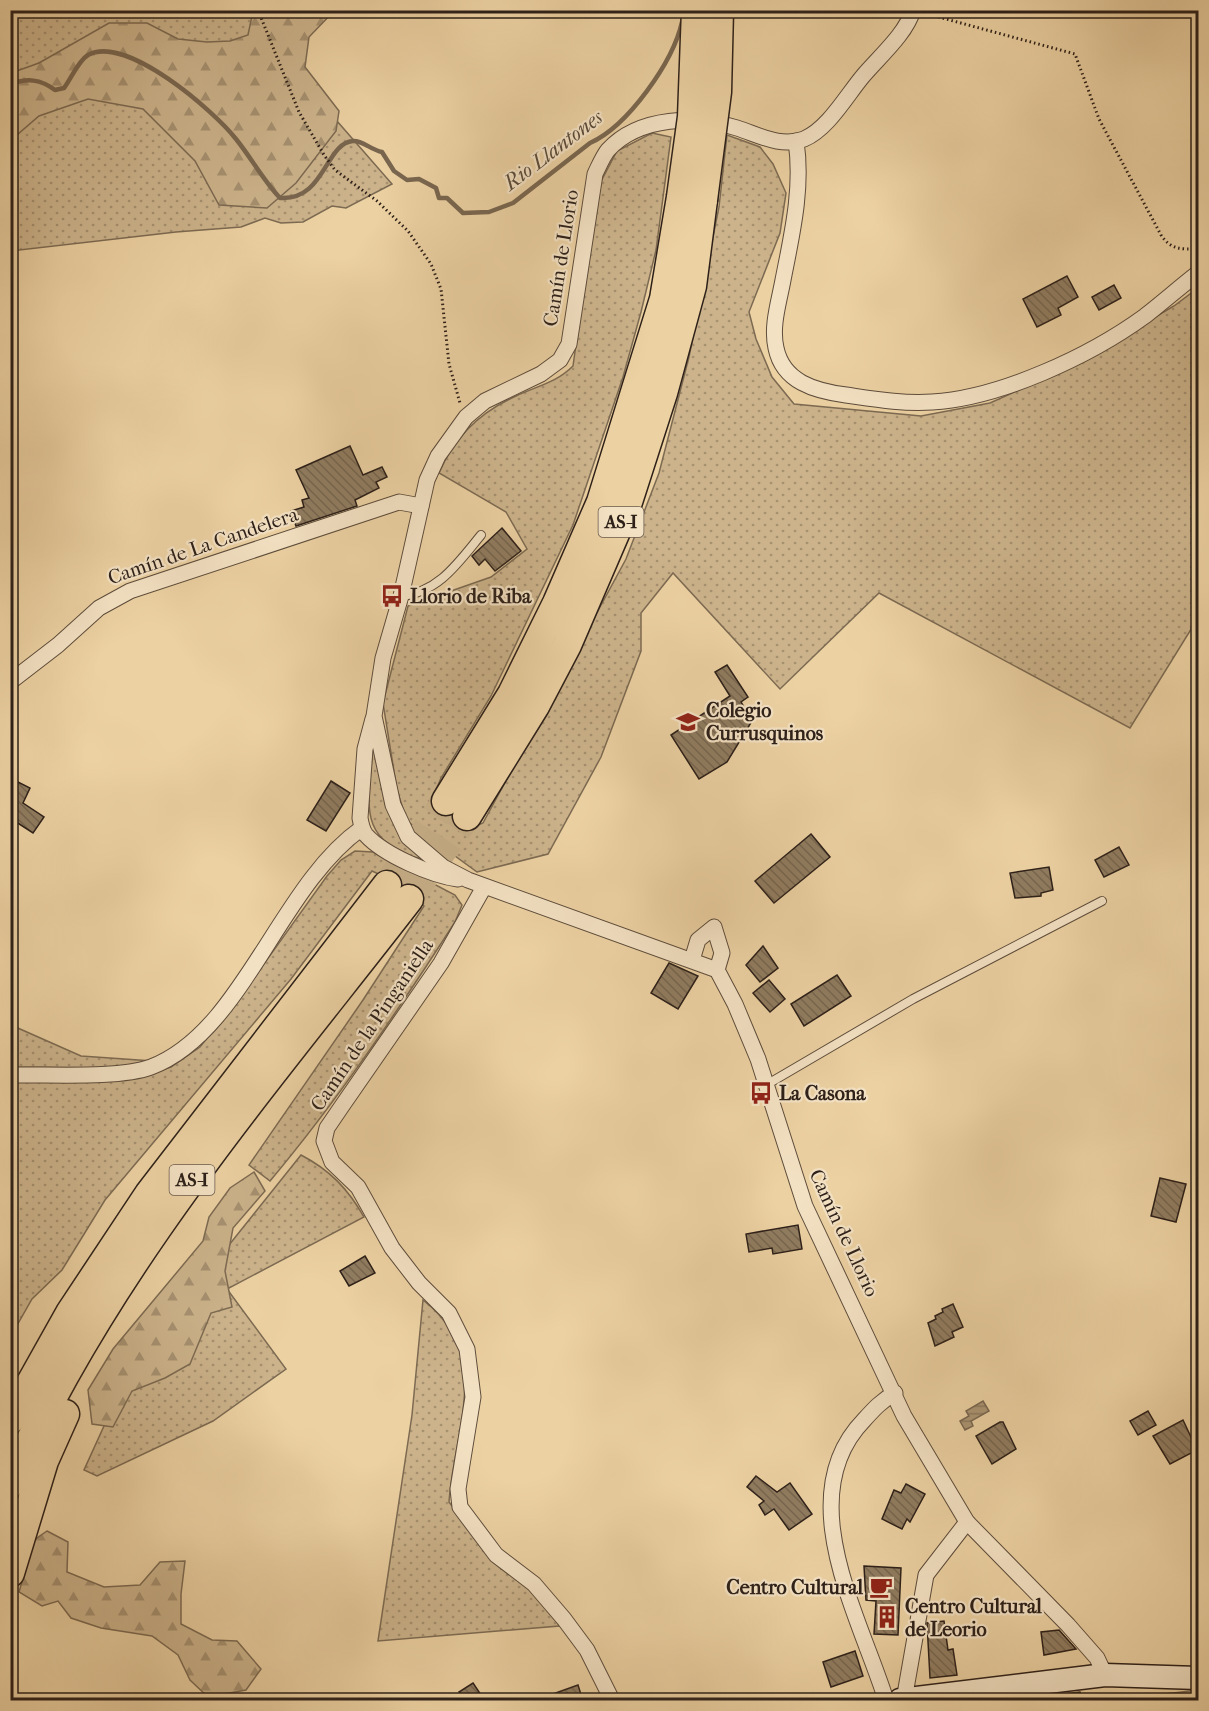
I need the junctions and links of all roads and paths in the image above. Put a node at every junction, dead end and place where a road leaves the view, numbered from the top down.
1 (258, 10) edge
2 (696, 10) edge
3 (719, 10) edge
4 (912, 13) edge
5 (795, 141) junction
6 (692, 198) junction
7 (1198, 249) edge
8 (1198, 273) edge
9 (466, 417) junction
10 (421, 506) junction
11 (481, 535) dead end
12 (401, 596) junction
13 (10, 682) edge
14 (374, 716) junction
15 (456, 809) tunnel mouth
16 (362, 828) junction
17 (468, 880) junction
18 (484, 887) junction
19 (398, 892) tunnel mouth
20 (1102, 901) dead end
21 (692, 960) junction
22 (717, 970) junction
23 (10, 1075) edge
24 (766, 1084) junction
25 (159, 1202) junction
26 (10, 1387) edge
27 (894, 1393) junction
28 (10, 1420) edge
29 (10, 1484) edge
30 (968, 1522) junction
31 (10, 1573) edge
32 (1106, 1675) junction
33 (1198, 1678) edge
34 (903, 1700) edge
35 (612, 1701) edge
36 (886, 1701) edge

1 - 9 path
2 - 6 highway, AS-I, bridge
3 - 6 highway, AS-I, bridge
4 - 5 street
4 - 7 path
5 - 8 street
5 - 9 street, Camín de Llorio
6 - 15 highway, AS-I
9 - 10 street, Camín de Llorio
10 - 12 street, Camín de Llorio
10 - 13 street, Camín de La Candelera
11 - 12 lane
12 - 14 street, Camín de Llorio
14 - 16 street, Camín de Llorio
14 - 17 street, Camín de Llorio
16 - 17 street, Camín de Llorio
16 - 23 street
17 - 18 street, Camín de Llorio
18 - 21 street, Camín de Llorio
18 - 35 street, Camín de la Pinganiella
19 - 25 highway, AS-I
20 - 24 lane
21 - 22 street, Camín de Llorio
21 - 22 street
22 - 24 street, Camín de Llorio
24 - 27 street, Camín de Llorio
25 - 26 highway
25 - 28 highway, AS-I
25 - 29 highway, AS-I
25 - 31 highway
27 - 30 street, Camín de Llorio
27 - 36 street
30 - 32 street, Camín de Llorio
30 - 34 street
32 - 33 street
32 - 34 street

